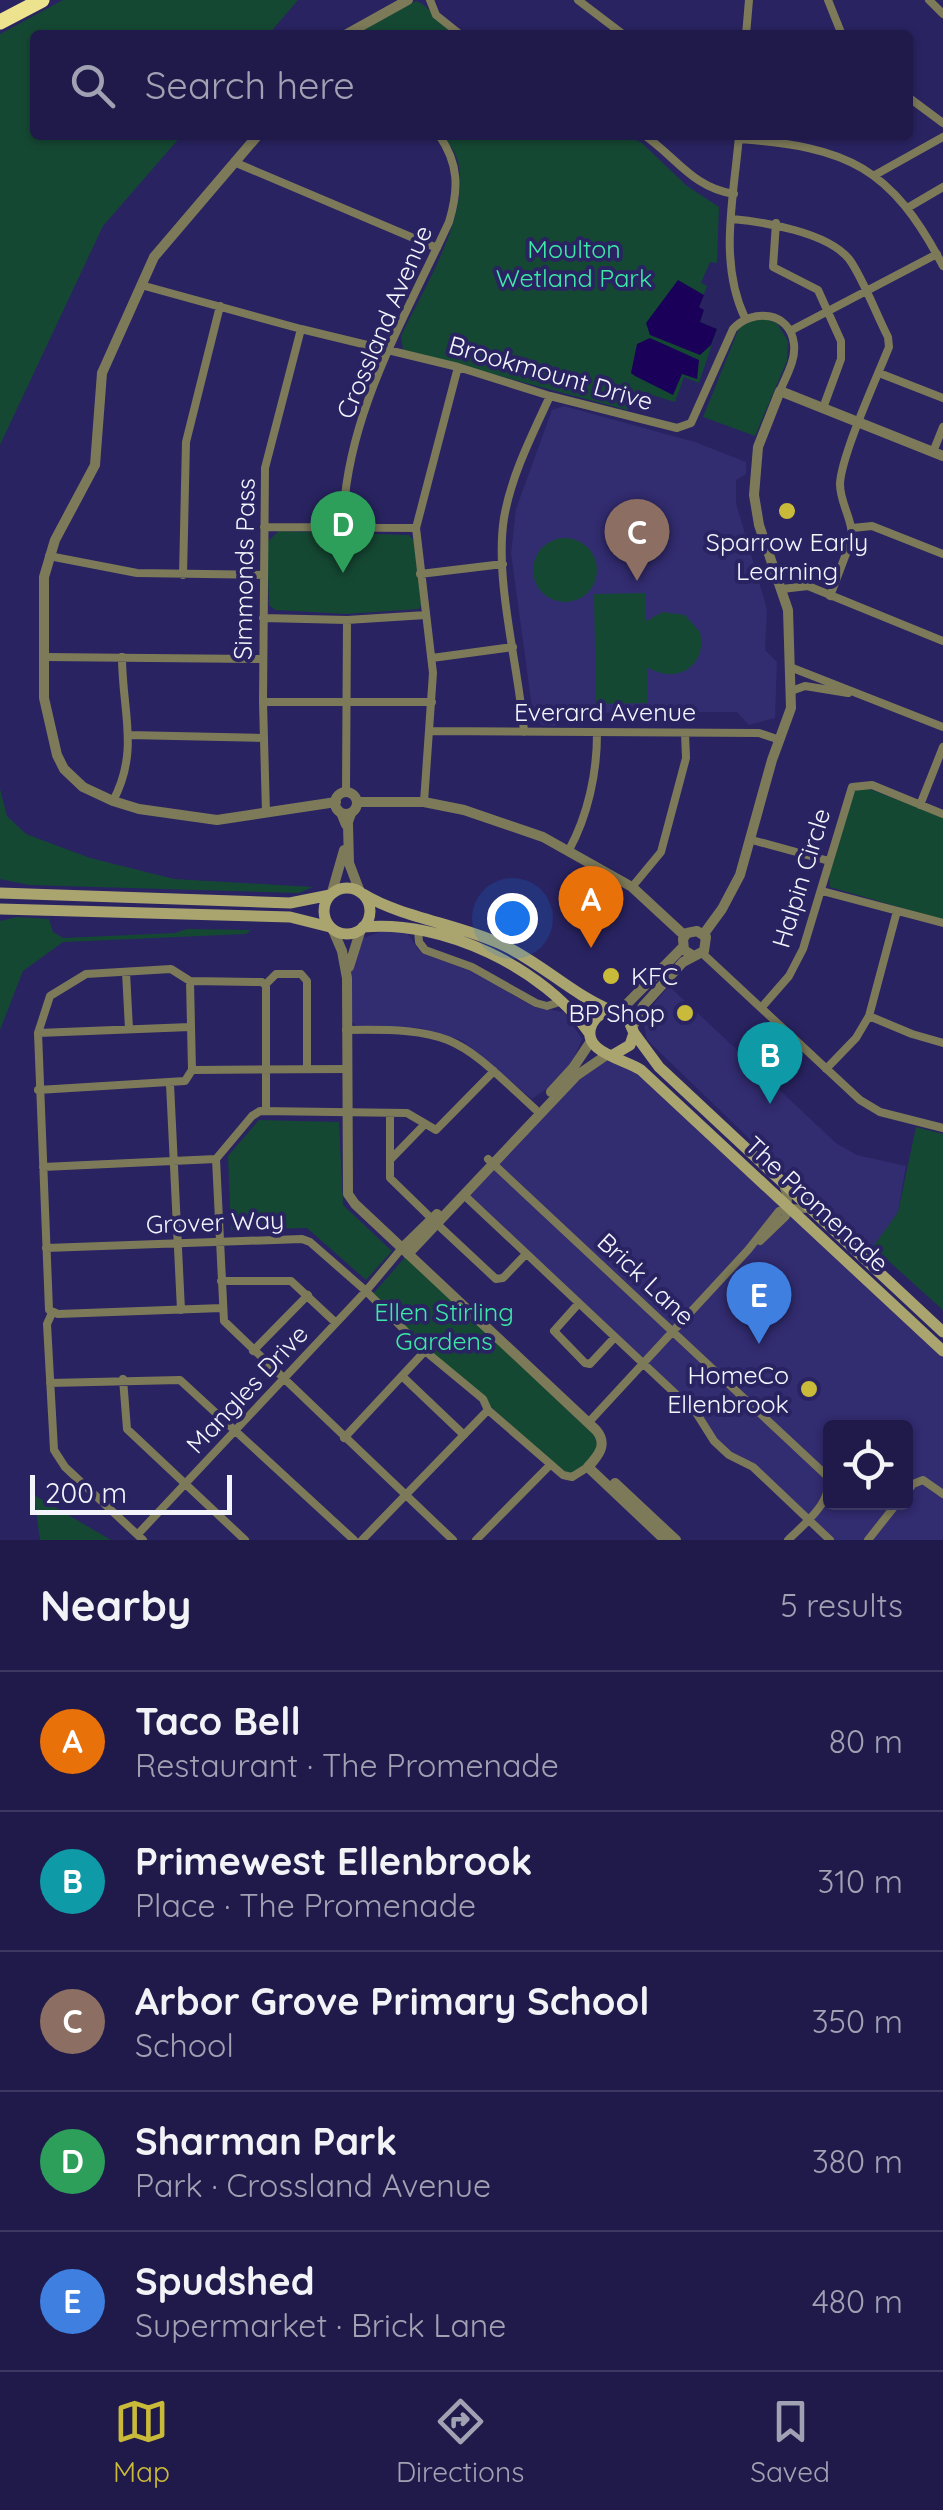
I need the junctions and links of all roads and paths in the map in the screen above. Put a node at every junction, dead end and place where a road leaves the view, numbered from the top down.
1 (38, 0) edge
2 (408, 0) edge
3 (430, 0) edge
4 (578, 0) edge
5 (748, 0) edge
6 (828, 0) edge
7 (934, 2) edge
8 (943, 14) edge
9 (0, 19) edge
10 (354, 30) edge
11 (454, 30) edge
12 (617, 30) edge
13 (746, 30) edge
14 (837, 30) edge
15 (913, 100) edge
16 (943, 123) edge
17 (943, 137) edge
18 (254, 140) edge
19 (442, 140) edge
20 (650, 140) edge
21 (739, 140) edge
22 (768, 140) edge
23 (234, 162) junction
24 (875, 175) junction
25 (943, 187) edge
26 (734, 194) junction
27 (909, 207) junction
28 (732, 219) junction
29 (776, 222) junction
30 (437, 248) junction
31 (936, 254) junction
32 (943, 266) edge
33 (141, 285) junction
34 (865, 292) junction
35 (220, 306) junction
36 (829, 310) junction
37 (745, 318) junction
38 (301, 329) junction
39 (790, 331) junction
40 (390, 350) junction
41 (458, 367) junction
42 (879, 373) junction
43 (780, 391) junction
44 (550, 396) junction
45 (943, 398) edge
46 (822, 408) junction
47 (860, 424) junction
48 (943, 427) edge
49 (938, 454) edge
50 (264, 527) junction
51 (343, 528) junction
52 (416, 528) junction
53 (852, 528) junction
54 (943, 554) edge
55 (49, 556) junction
56 (502, 564) junction
57 (183, 574) junction
58 (420, 574) junction
59 (264, 575) junction
60 (782, 589) junction
61 (830, 596) junction
62 (426, 615) junction
63 (263, 618) junction
64 (347, 620) junction
65 (943, 629) edge
66 (941, 640) edge
67 (514, 646) junction
68 (44, 657) junction
69 (122, 657) junction
70 (432, 658) junction
71 (263, 659) junction
72 (790, 667) junction
73 (791, 692) junction
74 (867, 697) junction
75 (263, 702) junction
76 (347, 702) junction
77 (432, 702) junction
78 (943, 727) edge
79 (430, 731) junction
80 (524, 732) junction
81 (686, 733) junction
82 (128, 734) junction
83 (596, 734) junction
84 (264, 738) junction
85 (780, 740) junction
86 (943, 747) edge
87 (346, 792) junction
88 (113, 800) junction
89 (424, 802) junction
90 (920, 804) junction
91 (337, 806) junction
92 (355, 806) junction
93 (266, 813) junction
94 (943, 814) edge
95 (347, 825) junction
96 (752, 840) junction
97 (569, 850) junction
98 (829, 861) junction
99 (632, 886) junction
100 (822, 891) junction
101 (0, 893) edge
102 (362, 893) junction
103 (331, 894) junction
104 (0, 909) edge
105 (897, 911) junction
106 (943, 924) edge
107 (362, 928) junction
108 (331, 929) junction
109 (418, 930) junction
110 (704, 934) junction
111 (690, 948) junction
112 (126, 972) junction
113 (346, 978) junction
114 (190, 981) junction
115 (265, 985) junction
116 (563, 1000) junction
117 (761, 1008) junction
118 (615, 1011) junction
119 (869, 1016) junction
120 (190, 1027) junction
121 (128, 1029) junction
122 (346, 1030) junction
123 (633, 1030) junction
124 (38, 1033) junction
125 (590, 1037) junction
126 (943, 1043) edge
127 (610, 1054) junction
128 (266, 1069) junction
129 (307, 1069) junction
130 (826, 1069) junction
131 (192, 1070) junction
132 (346, 1070) junction
133 (494, 1071) junction
134 (566, 1081) junction
135 (170, 1084) junction
136 (38, 1090) junction
137 (535, 1108) junction
138 (266, 1111) junction
139 (346, 1113) junction
140 (390, 1113) junction
141 (424, 1124) junction
142 (943, 1128) edge
143 (216, 1159) junction
144 (390, 1160) junction
145 (174, 1161) junction
146 (490, 1162) junction
147 (42, 1167) junction
148 (779, 1179) junction
149 (464, 1196) junction
150 (788, 1208) junction
151 (812, 1209) junction
152 (434, 1222) junction
153 (220, 1241) junction
154 (178, 1243) junction
155 (46, 1248) junction
156 (405, 1251) junction
157 (526, 1254) junction
158 (222, 1280) junction
159 (366, 1291) junction
160 (308, 1295) junction
161 (578, 1303) junction
162 (222, 1308) junction
163 (181, 1310) junction
164 (55, 1314) junction
165 (336, 1323) junction
166 (673, 1332) junction
167 (943, 1332) edge
168 (616, 1338) junction
169 (253, 1351) junction
170 (425, 1351) junction
171 (943, 1352) edge
172 (643, 1363) junction
173 (402, 1376) junction
174 (123, 1380) junction
175 (283, 1380) junction
176 (50, 1382) junction
177 (488, 1410) junction
178 (588, 1422) junction
179 (236, 1429) junction
180 (464, 1434) junction
181 (344, 1438) junction
182 (591, 1464) junction
183 (550, 1465) junction
184 (186, 1484) junction
185 (913, 1484) edge
186 (943, 1494) edge
187 (405, 1496) junction
188 (892, 1510) edge
189 (808, 1520) junction
190 (140, 1537) edge
191 (244, 1540) edge
192 (354, 1540) edge
193 (362, 1540) edge
194 (453, 1540) edge
195 (476, 1540) edge
196 (666, 1540) edge
197 (676, 1540) edge
198 (788, 1540) edge
199 (830, 1540) edge
200 (868, 1540) edge

1 - 9 highway
2 - 10 street
3 - 11 street
4 - 12 street
5 - 13 street
6 - 14 street
7 - 8 street
15 - 16 street
17 - 24 street
18 - 23 street
19 - 30 street, Crossland Avenue
20 - 26 street
21 - 26 street
22 - 24 street
23 - 30 street
23 - 33 street
24 - 27 street
25 - 27 street
26 - 28 street
27 - 31 street
28 - 29 street
28 - 37 street
29 - 34 street
29 - 36 street
30 - 40 street, Crossland Avenue
31 - 32 street
31 - 34 street
33 - 35 street, Brookmount Drive
33 - 55 street
34 - 36 street
34 - 42 street
35 - 38 street, Brookmount Drive
35 - 57 street
36 - 39 street
36 - 46 street
37 - 39 street
37 - 44 street, Brookmount Drive
38 - 40 street, Brookmount Drive
38 - 50 street, Simmonds Pass
39 - 43 street
40 - 41 street, Brookmount Drive
40 - 51 street, Crossland Avenue
41 - 44 street, Brookmount Drive
41 - 52 street
42 - 45 street
42 - 47 street
43 - 46 street
43 - 60 street
44 - 56 street
46 - 47 street
47 - 49 street
47 - 53 street
48 - 49 street
50 - 51 street
50 - 59 street, Simmonds Pass
51 - 52 street
52 - 58 street
53 - 54 street
53 - 61 street
55 - 57 street
55 - 68 street
56 - 58 street
56 - 67 street
57 - 59 street
58 - 62 street
59 - 63 street, Simmonds Pass
60 - 61 street
60 - 72 street
61 - 66 street
62 - 64 street
62 - 70 street
63 - 64 street
63 - 71 street, Simmonds Pass
64 - 76 street
65 - 66 street
67 - 70 street
67 - 80 street
68 - 69 street
68 - 88 street
69 - 71 street
69 - 82 street
70 - 77 street
71 - 75 street, Simmonds Pass
72 - 73 street
72 - 74 street
73 - 74 street
73 - 85 street
74 - 78 street
75 - 76 street
75 - 84 street, Simmonds Pass
76 - 77 street
76 - 87 street
77 - 79 street
79 - 80 street, Everard Avenue
79 - 89 street
80 - 83 street, Everard Avenue
81 - 83 street, Everard Avenue
81 - 85 street, Everard Avenue
81 - 99 street
82 - 84 street
82 - 88 street
83 - 97 street
84 - 93 street, Simmonds Pass
85 - 96 street
86 - 90 street
87 - 91 street
87 - 92 street
88 - 93 street
89 - 92 street
89 - 97 street
90 - 94 street, Halpin Circle
90 - 98 street, Halpin Circle
91 - 92 street
91 - 93 street
91 - 95 street
92 - 95 street
95 - 102 street
95 - 103 street
96 - 98 street
96 - 110 street
97 - 99 street
98 - 100 street, Halpin Circle
99 - 111 street
100 - 105 street
100 - 117 street, Halpin Circle
101 - 103 main road
102 - 103 main road
102 - 107 main road
102 - 118 main road
103 - 108 main road
104 - 108 main road
105 - 106 street
105 - 119 street
107 - 108 main road
107 - 109 main road
107 - 113 street
108 - 113 street
109 - 116 main road
109 - 116 street
110 - 111 street
110 - 111 street
111 - 117 street
111 - 118 street
111 - 123 street
112 - 114 street
112 - 121 street
112 - 124 street
113 - 122 street
114 - 115 street
114 - 120 street
115 - 128 street
115 - 129 street
116 - 125 main road
117 - 130 street
118 - 123 main road
118 - 125 main road
119 - 126 street
119 - 130 street
120 - 121 street
120 - 131 street
121 - 124 street
122 - 132 street
122 - 133 street
123 - 127 main road
123 - 148 main road, The Promenade
124 - 136 street
125 - 127 main road
125 - 134 street, Mangles Drive
127 - 134 street, Mangles Drive
127 - 150 main road, The Promenade
128 - 129 street
128 - 131 street
128 - 138 street
129 - 132 street
130 - 142 street
131 - 135 street
132 - 139 street
133 - 137 street
133 - 141 street
134 - 137 street, Mangles Drive
134 - 146 street, Mangles Drive
135 - 136 street
135 - 145 street
136 - 147 street
137 - 146 street, Mangles Drive
138 - 139 street
138 - 143 street
139 - 140 street
139 - 156 street
140 - 141 street
140 - 144 street
141 - 144 street
143 - 145 street
143 - 153 street
144 - 152 street
145 - 147 street
145 - 154 street
146 - 149 street, Mangles Drive
146 - 152 street, Mangles Drive
146 - 166 street, Brick Lane
147 - 155 street
148 - 150 street
148 - 151 main road, The Promenade
149 - 152 street, Mangles Drive
149 - 157 street
150 - 151 street
150 - 166 street
150 - 171 main road, The Promenade
151 - 167 main road, The Promenade
152 - 156 street, Mangles Drive
152 - 157 street
153 - 154 street, Grover Way
153 - 158 street
153 - 159 street, Grover Way
154 - 155 street, Grover Way
154 - 163 street
155 - 164 street
156 - 159 street, Mangles Drive
156 - 178 street
157 - 161 street
158 - 160 street
158 - 162 street
159 - 165 street, Mangles Drive
159 - 170 street, Grover Way
160 - 165 street
160 - 169 street
161 - 168 street
161 - 168 street
162 - 163 street
162 - 169 street
163 - 164 street
164 - 176 street
165 - 175 street, Mangles Drive
166 - 172 street
166 - 189 street, Brick Lane
168 - 172 street
169 - 175 street
170 - 173 street
170 - 177 street, Grover Way
172 - 178 street
172 - 189 street
173 - 180 street
173 - 181 street
174 - 176 street
174 - 179 street
174 - 184 street
175 - 179 street, Mangles Drive
175 - 181 street
176 - 190 street
177 - 180 street
177 - 183 street, Grover Way
178 - 182 street
179 - 184 street, Mangles Drive
179 - 192 street
180 - 187 street
181 - 187 street
182 - 183 street
182 - 196 street
182 - 197 street
183 - 195 street
184 - 190 street, Mangles Drive
184 - 191 street
185 - 186 street
187 - 193 street
187 - 194 street
188 - 200 street
189 - 198 street
189 - 199 street

